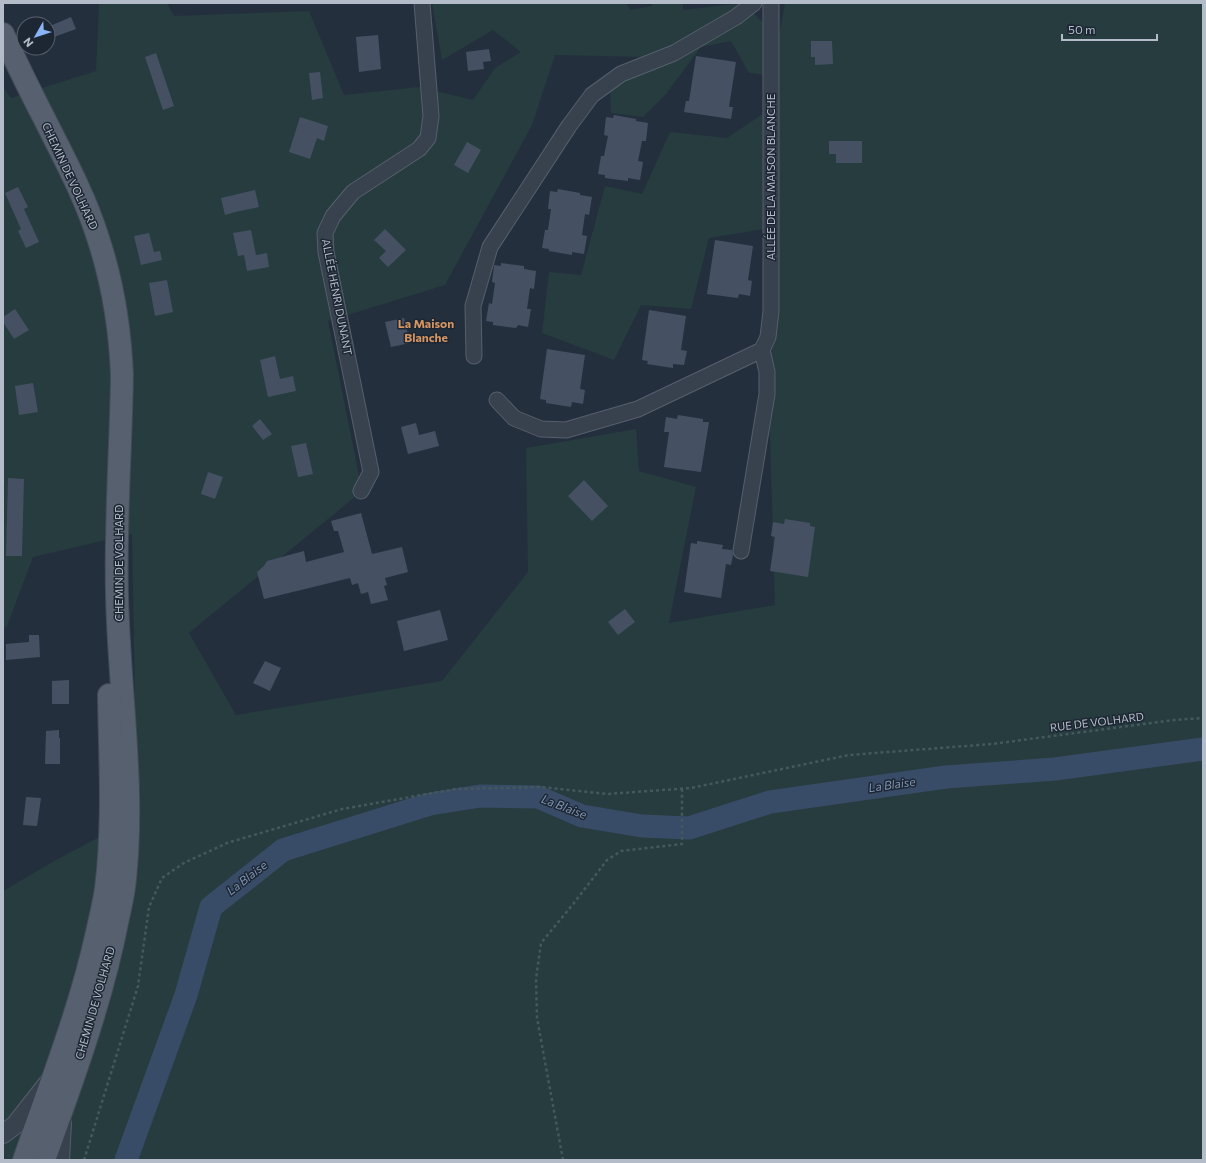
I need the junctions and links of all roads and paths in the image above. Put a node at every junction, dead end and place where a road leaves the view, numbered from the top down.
1 (422, 3) edge
2 (754, 3) edge
3 (771, 3) edge
4 (3, 34) edge
5 (3, 69) edge
6 (762, 350) junction
7 (474, 356) dead end
8 (497, 400) dead end
9 (362, 491) dead end
10 (741, 551) dead end
11 (1203, 718) edge
12 (682, 789) junction
13 (53, 1076) junction
14 (63, 1106) junction
15 (3, 1134) edge
16 (24, 1160) edge
17 (44, 1160) edge
18 (60, 1160) edge
19 (84, 1160) edge
20 (563, 1160) edge

1 - 9 street, ALLÉE HENRI DUNANT
2 - 7 street
3 - 6 street, ALLÉE DE LA MAISON BLANCHE
4 - 14 main road, CHEMIN DE VOLHARD
5 - 13 main road, CHEMIN DE VOLHARD
6 - 8 street
6 - 10 street
11 - 12 path, RUE DE VOLHARD
12 - 19 path, RUE DE VOLHARD
12 - 20 path
13 - 15 street
13 - 16 main road, CHEMIN DE VOLHARD
14 - 17 main road, CHEMIN DE VOLHARD
14 - 18 street

